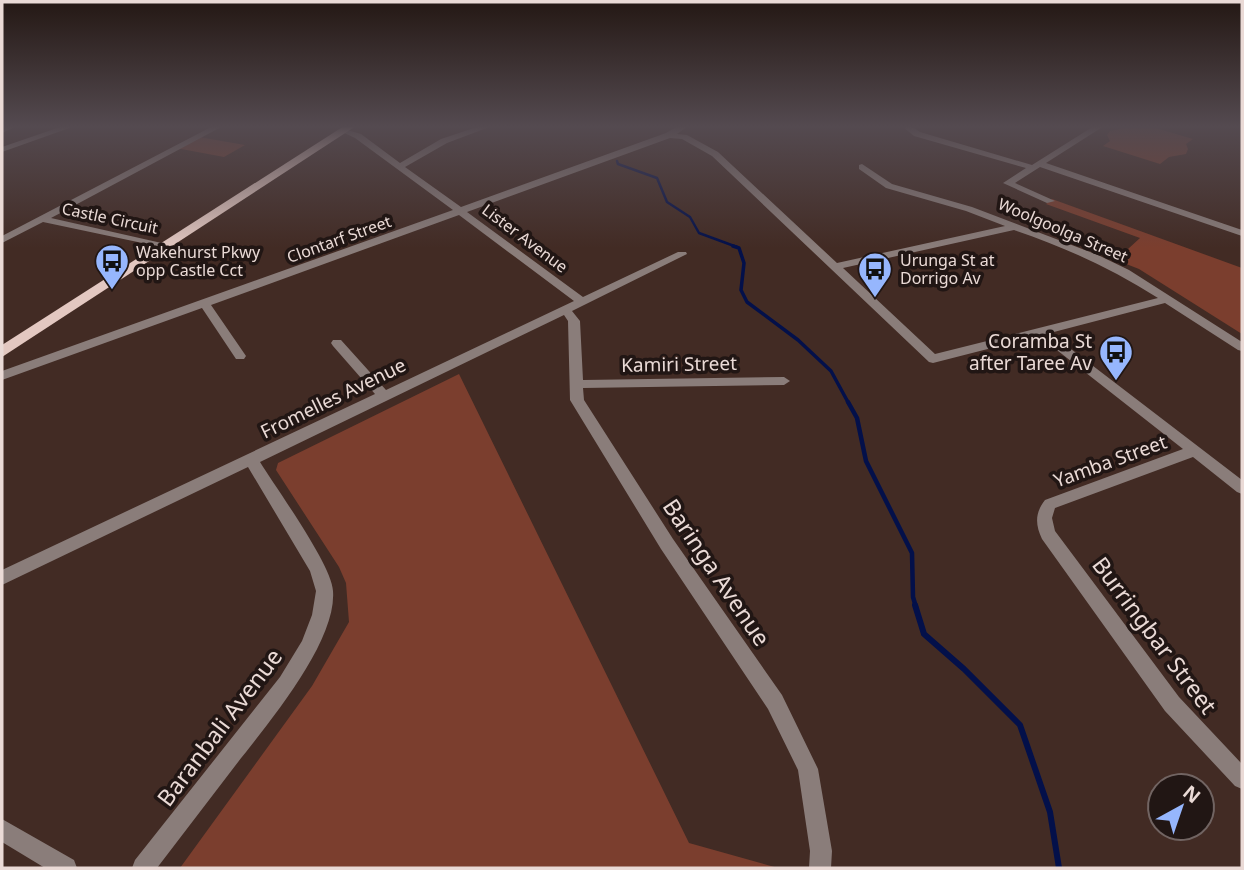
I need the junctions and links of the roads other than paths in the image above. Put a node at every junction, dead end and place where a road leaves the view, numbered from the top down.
1 (141, 167) edge
2 (286, 167) edge
3 (401, 167) edge
4 (581, 167) edge
5 (728, 167) edge
6 (862, 167) dead end
7 (1036, 167) edge
8 (1039, 167) edge
9 (1050, 201) dead end
10 (461, 210) junction
11 (41, 219) junction
12 (1015, 227) junction
13 (1242, 233) edge
14 (2, 240) edge
15 (162, 246) junction
16 (682, 254) dead end
17 (835, 267) junction
18 (1167, 299) junction
19 (583, 302) junction
20 (205, 304) junction
21 (566, 310) junction
22 (1042, 332) junction
23 (337, 343) dead end
24 (1242, 347) edge
25 (2, 352) edge
26 (240, 356) dead end
27 (2, 376) edge
28 (784, 381) dead end
29 (575, 384) junction
30 (383, 395) junction
31 (1194, 451) junction
32 (251, 460) junction
33 (1242, 488) edge
34 (1044, 512) joint
35 (2, 578) edge
36 (1242, 779) edge
37 (2, 830) edge
38 (66, 868) edge
39 (143, 868) edge
40 (820, 868) edge

1 - 11 street, Castle Circuit
2 - 15 main road
3 - 10 street, Lister Avenue
4 - 10 street, Clontarf Street
5 - 17 street
6 - 12 street, Woolgoolga Street
7 - 9 street
8 - 13 street
10 - 19 street, Lister Avenue
10 - 20 street, Clontarf Street
11 - 14 street
11 - 15 street, Castle Circuit
12 - 17 street
12 - 18 street, Woolgoolga Street
15 - 25 main road
16 - 19 street, Fromelles Avenue
17 - 22 street
18 - 22 street
18 - 24 street, Woolgoolga Street
19 - 21 street, Fromelles Avenue
20 - 26 street
20 - 27 street, Clontarf Street
21 - 29 street, Baringa Avenue
21 - 30 street, Fromelles Avenue
22 - 31 street
23 - 30 street
28 - 29 street, Kamiri Street
29 - 40 street, Baringa Avenue
30 - 32 street, Fromelles Avenue
31 - 33 street
31 - 34 street, Yamba Street
32 - 35 street, Fromelles Avenue
32 - 39 street, Baranbali Avenue
34 - 36 street, Burringbar Street
37 - 38 street

